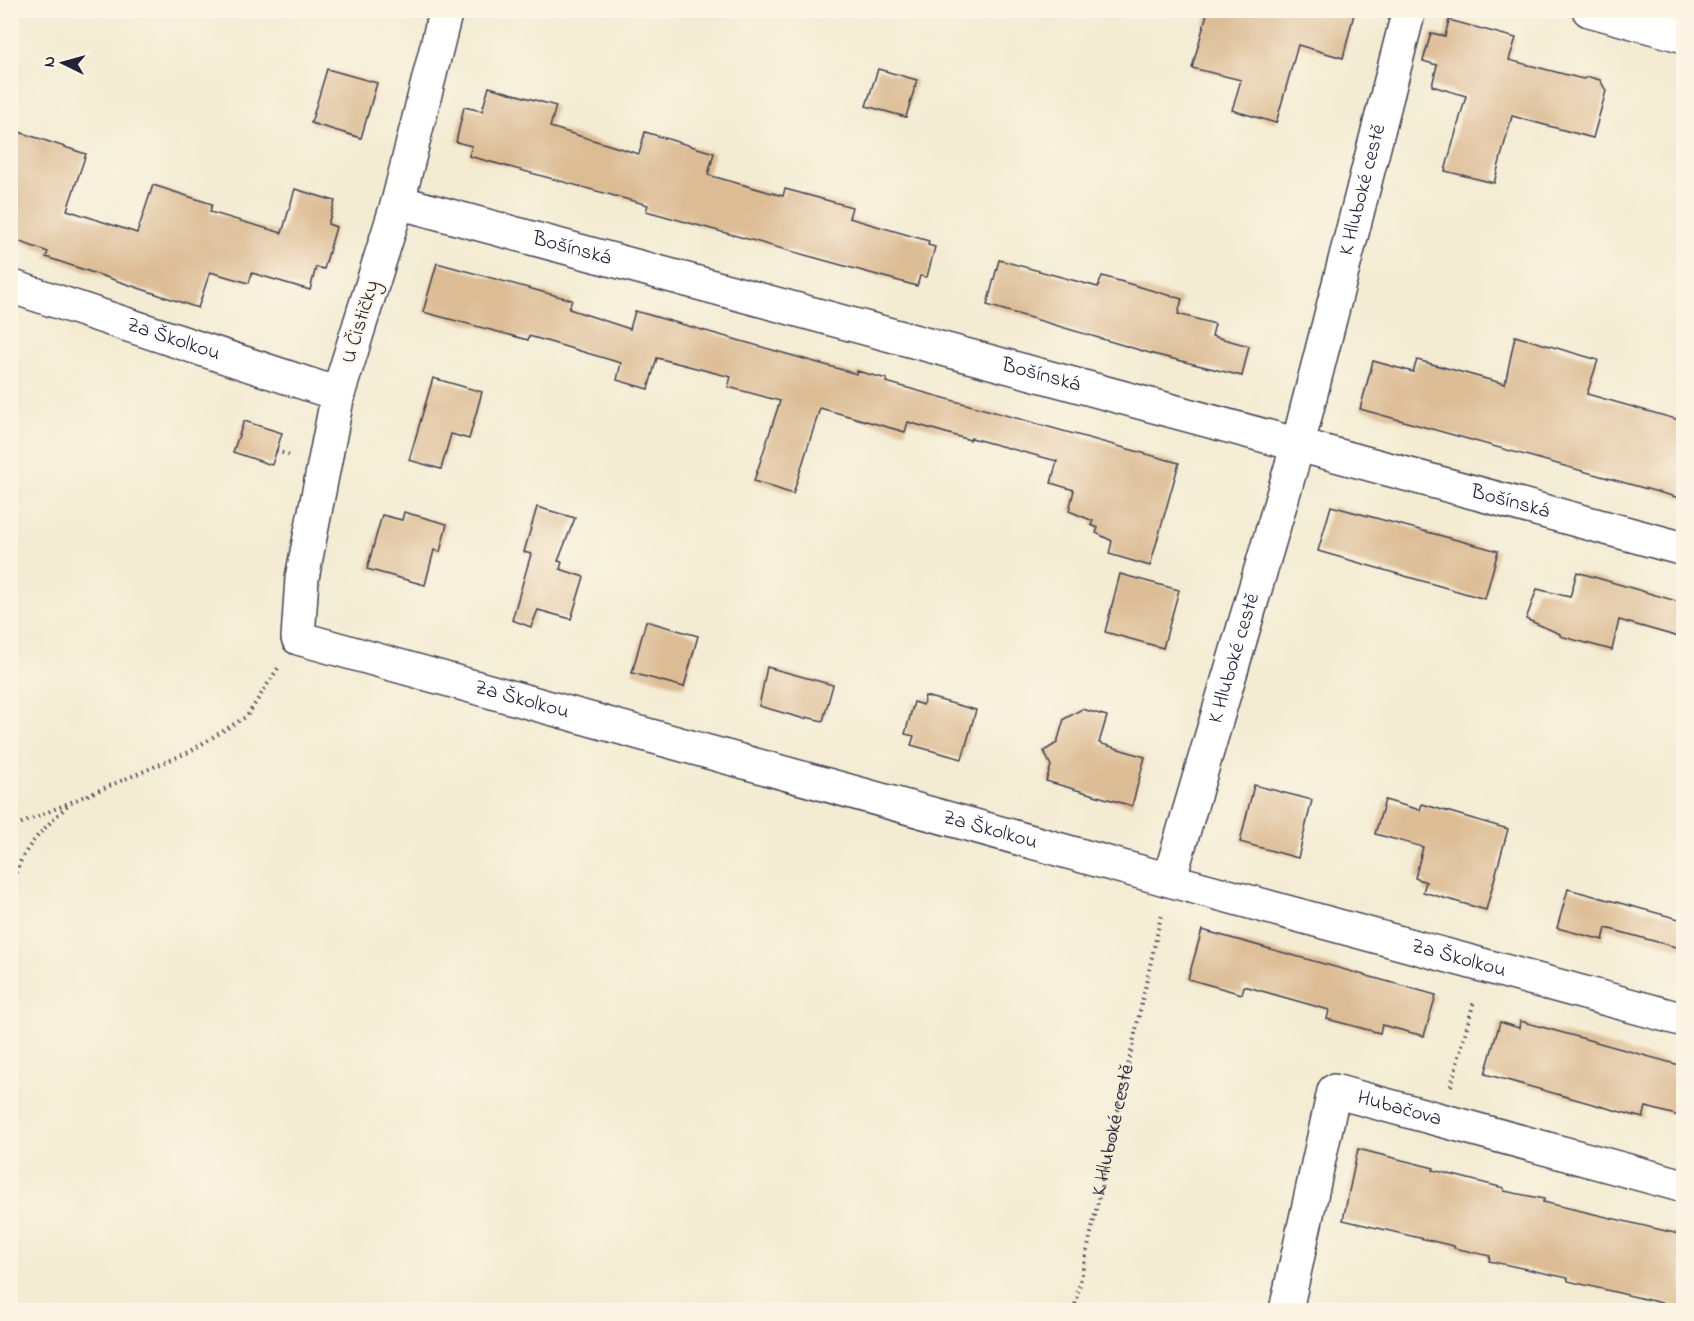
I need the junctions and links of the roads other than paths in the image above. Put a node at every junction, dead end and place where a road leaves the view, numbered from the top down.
1 (446, 10) edge
2 (1409, 10) edge
3 (1589, 10) edge
4 (1683, 36) edge
5 (398, 202) junction
6 (10, 286) edge
7 (338, 394) junction
8 (1298, 444) junction
9 (1683, 549) edge
10 (298, 638) joint
11 (1169, 880) junction
12 (1683, 1020) edge
13 (1683, 1186) edge
14 (1286, 1311) edge

1 - 5 street, U Čističky
2 - 8 street, K Hluboké cestě
3 - 4 street
5 - 7 street, U Čističky
5 - 8 street, Bošínská
6 - 7 street, Za Školkou
7 - 10 street, U Čističky
8 - 9 street, Bošínská
8 - 11 street, K Hluboké cestě
10 - 11 street, Za Školkou
11 - 12 street, Za Školkou
13 - 14 street, Hubačova

